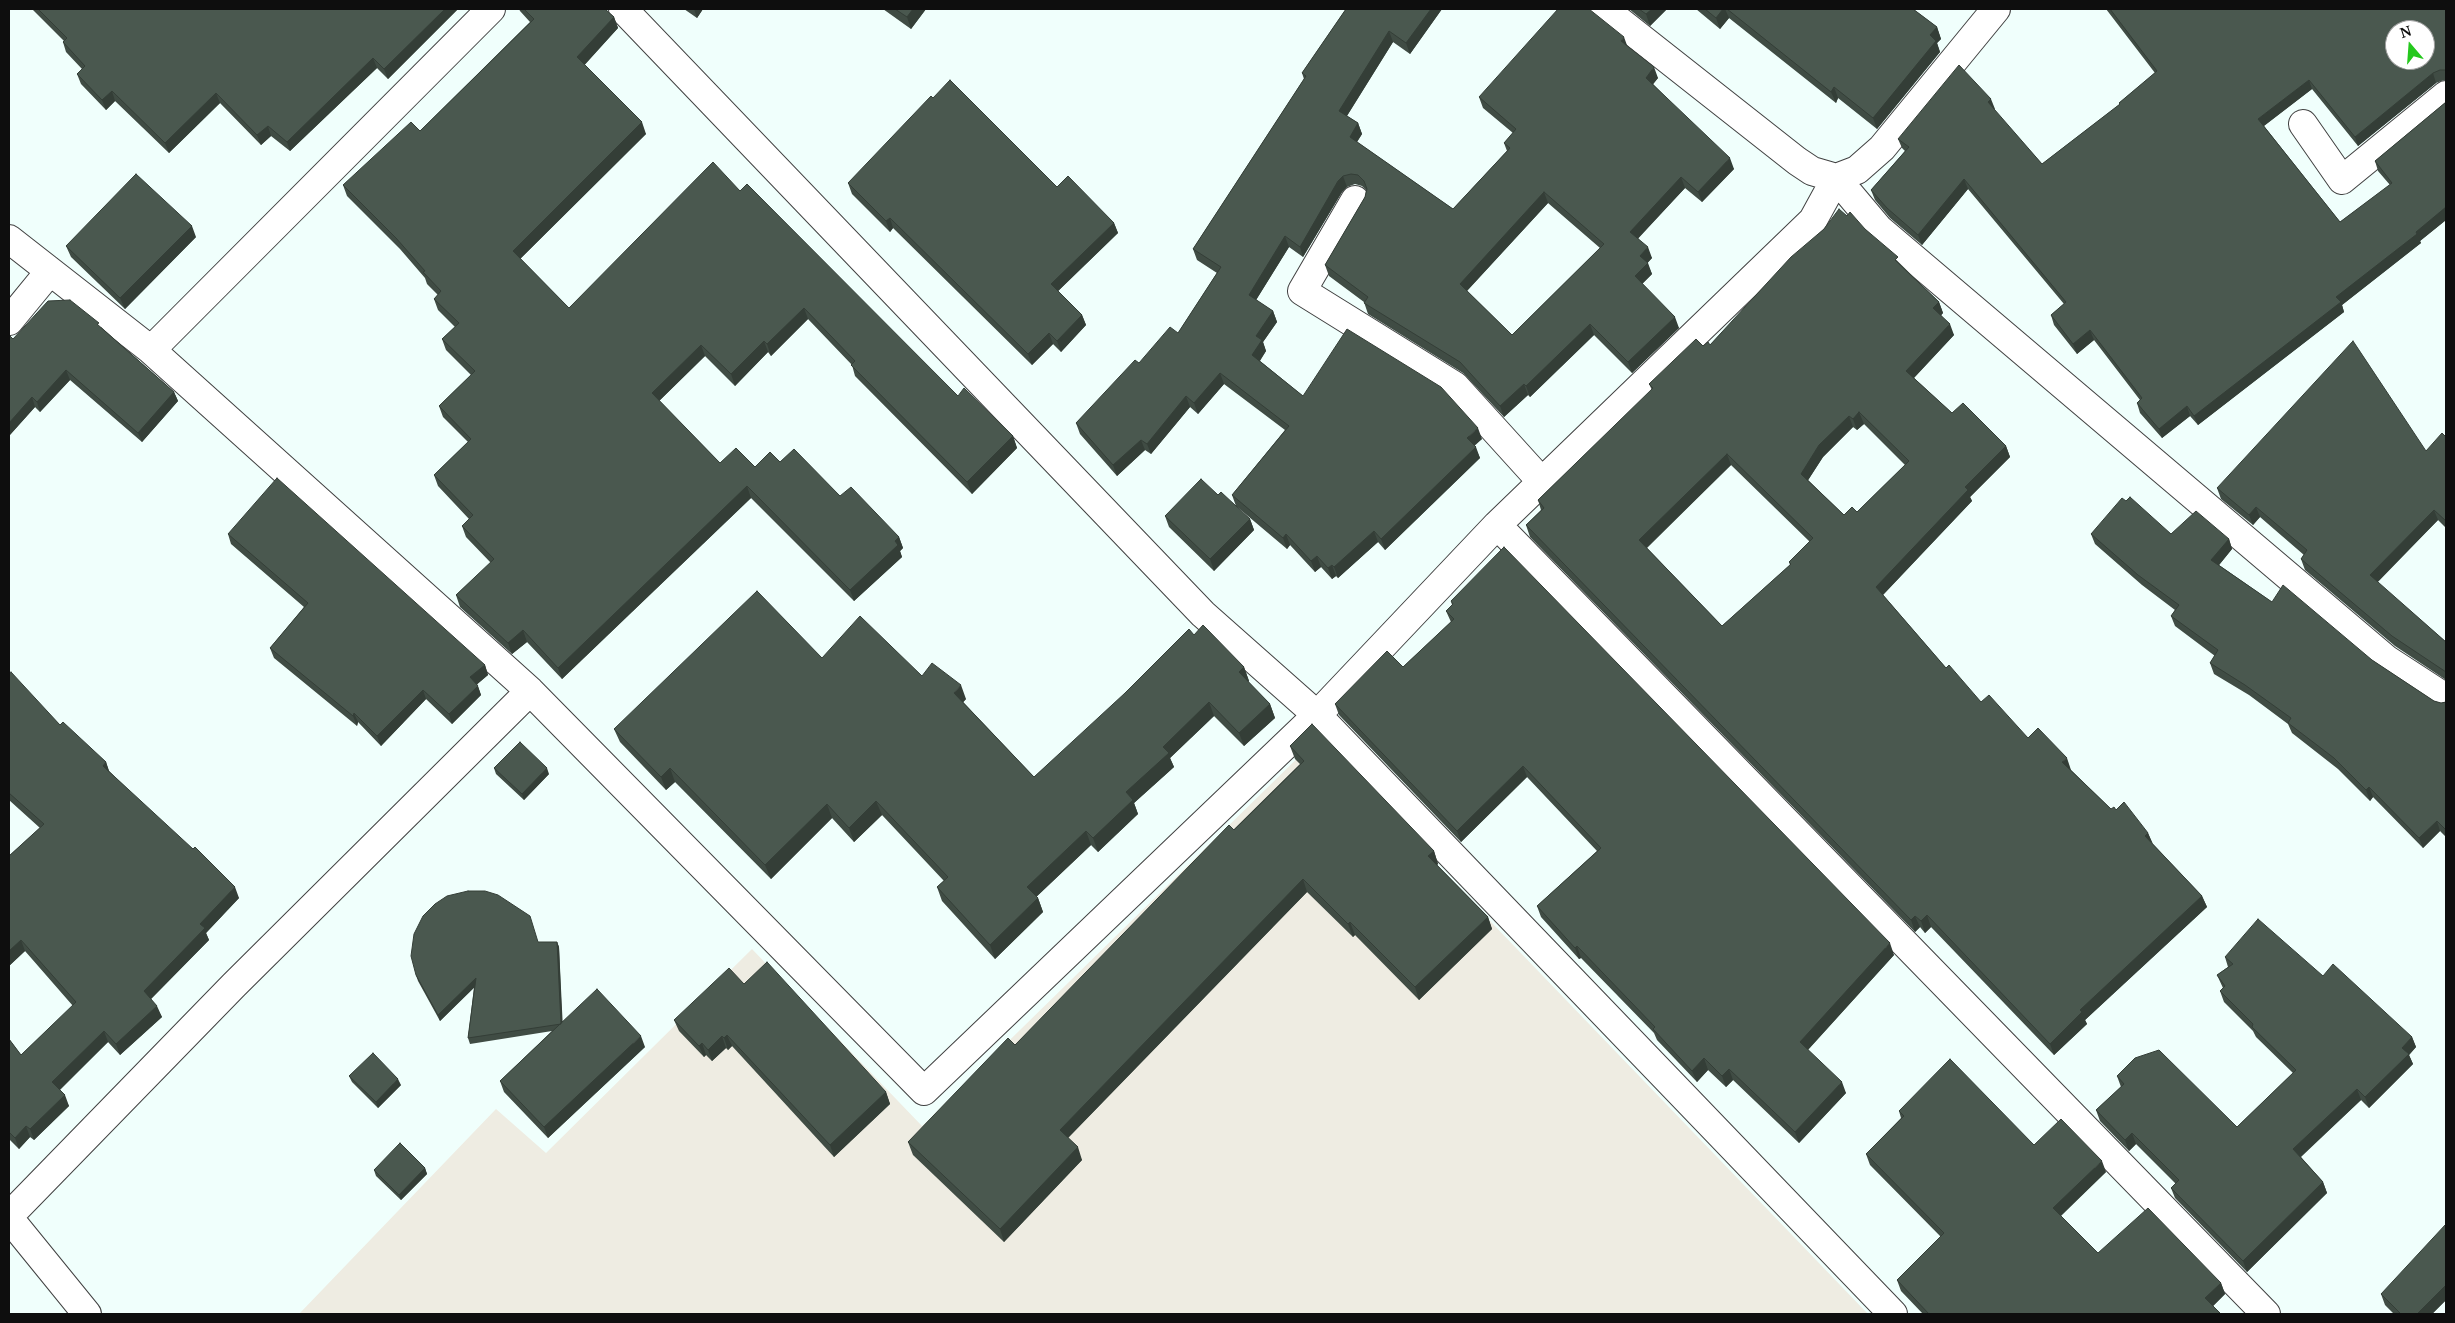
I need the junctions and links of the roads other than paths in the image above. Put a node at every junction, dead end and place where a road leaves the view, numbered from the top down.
1 (491, 9) edge
2 (623, 9) edge
3 (1604, 9) edge
4 (1996, 9) edge
5 (2446, 94) edge
6 (2303, 124) dead end
7 (1836, 178) junction
8 (1355, 200) dead end
9 (9, 238) edge
10 (50, 271) junction
11 (9, 321) edge
12 (151, 350) junction
13 (1542, 482) junction
14 (1498, 525) junction
15 (530, 691) junction
16 (2443, 691) edge
17 (1317, 715) junction
18 (9, 1217) edge
19 (87, 1314) edge
20 (1892, 1314) edge
21 (2266, 1314) edge

1 - 12 street
2 - 17 street
3 - 7 street
4 - 7 street
5 - 6 street
7 - 13 street
7 - 16 street
8 - 13 street
9 - 10 street
10 - 11 street
10 - 12 street
12 - 15 street
13 - 14 street
14 - 17 street
14 - 21 street
15 - 17 street
15 - 18 street
17 - 20 street
18 - 19 street

